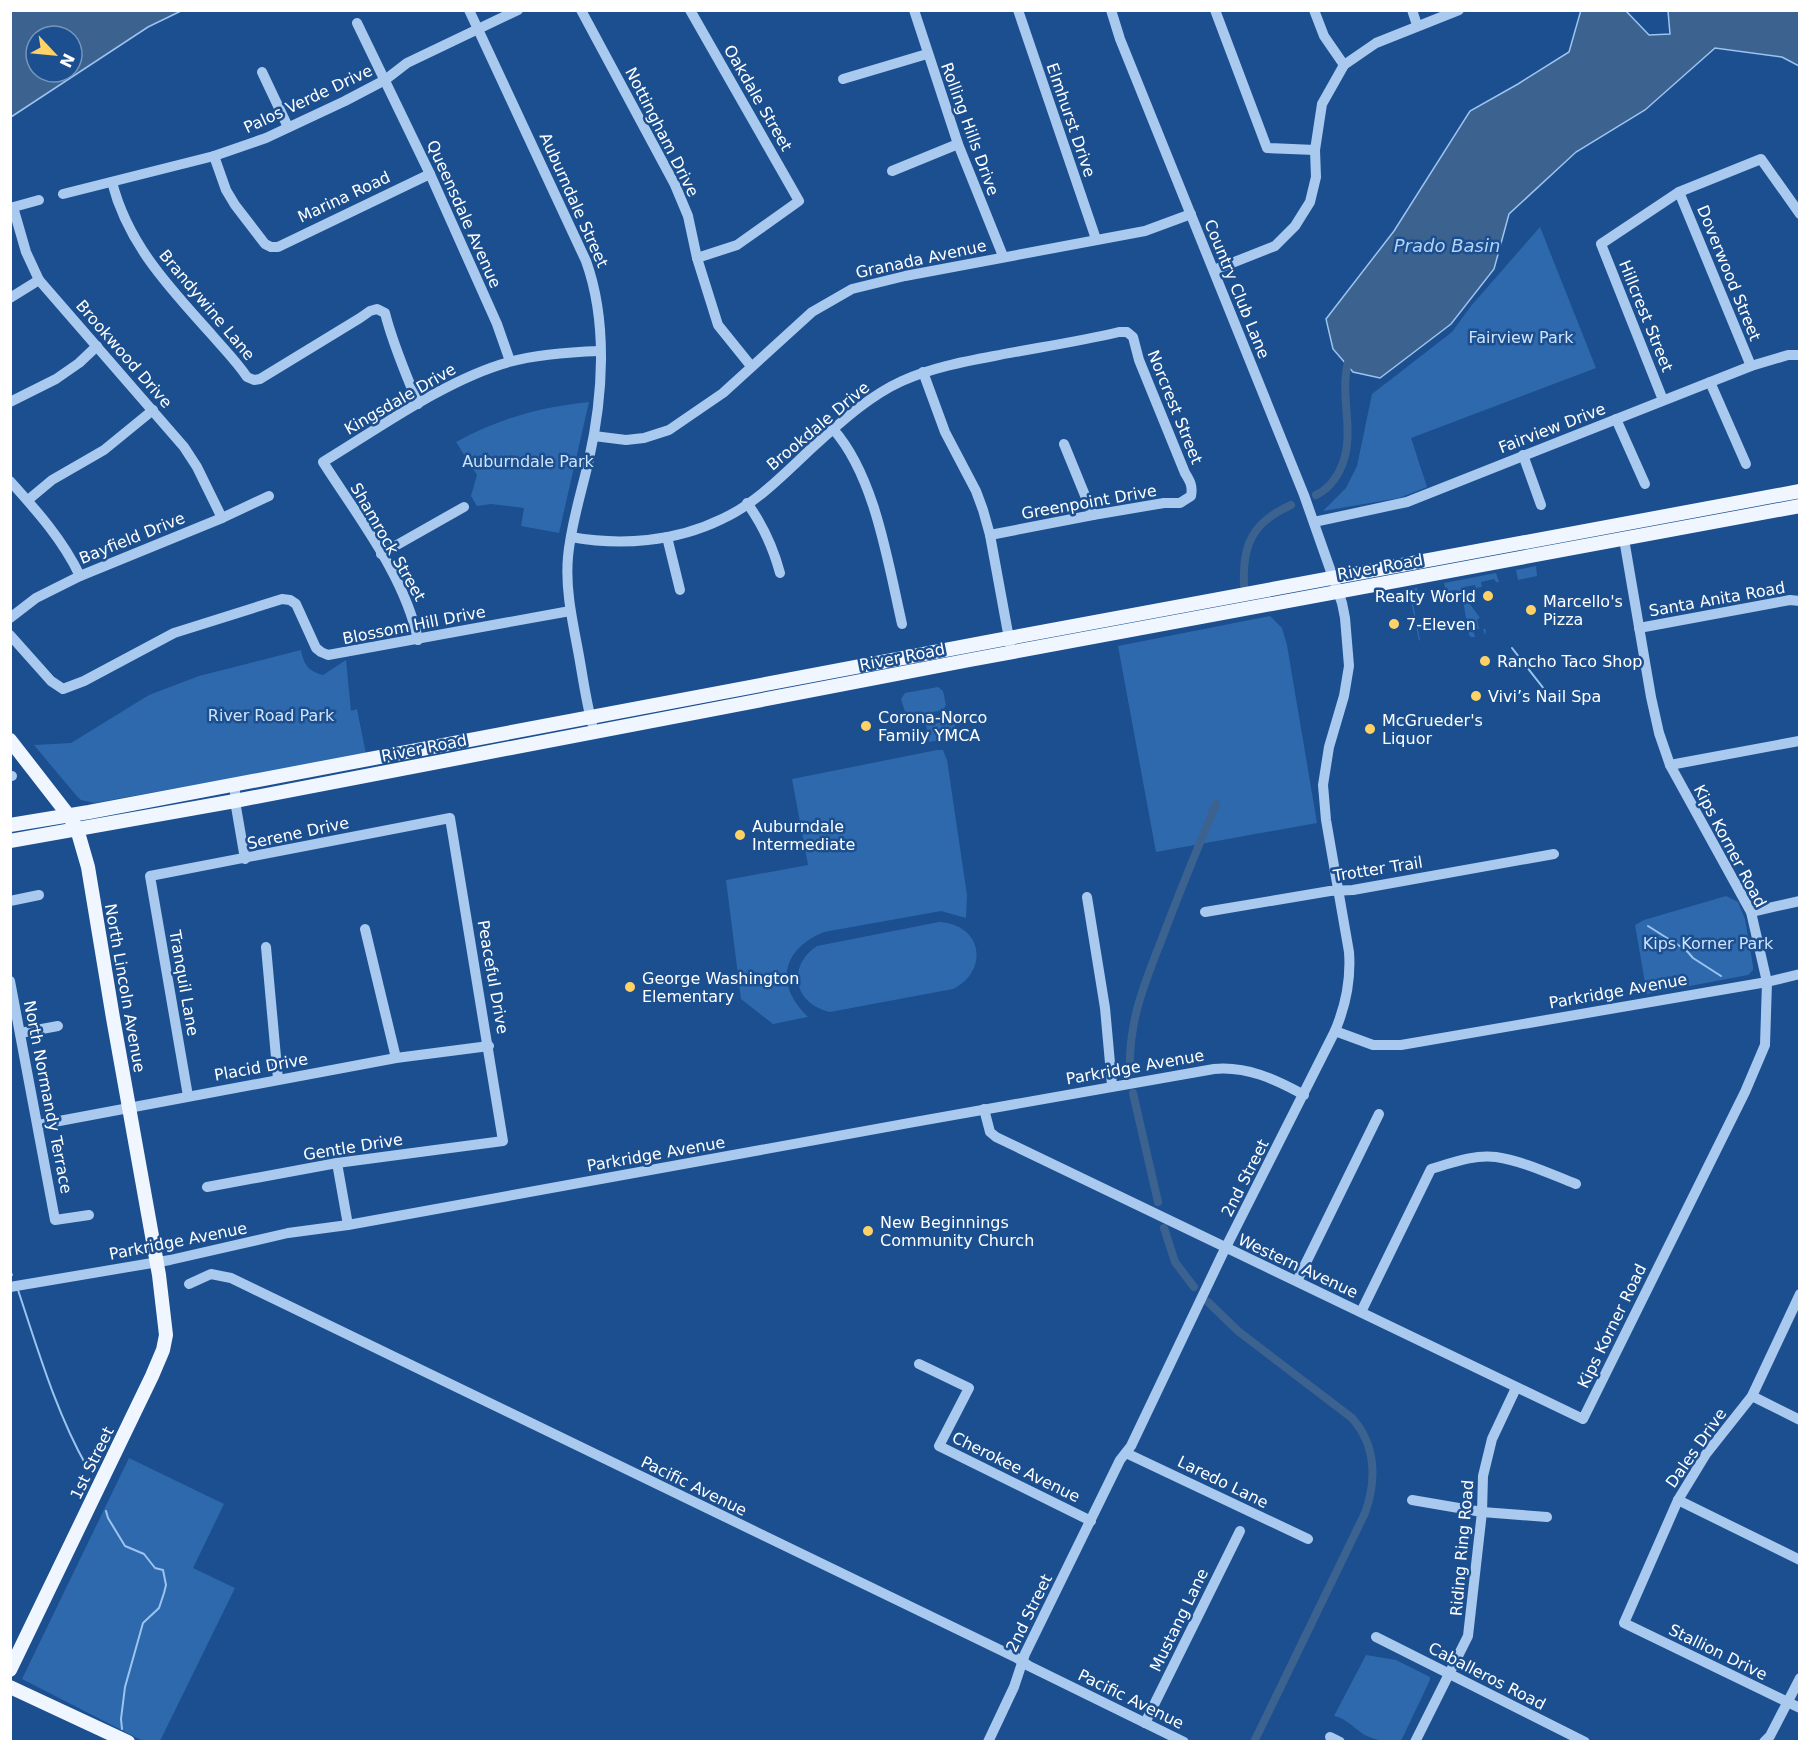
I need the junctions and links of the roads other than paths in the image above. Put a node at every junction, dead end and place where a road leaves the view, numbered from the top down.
1 (470, 10) edge
2 (518, 10) edge
3 (581, 10) edge
4 (690, 10) edge
5 (914, 10) edge
6 (1018, 10) edge
7 (1112, 10) edge
8 (1215, 10) edge
9 (1314, 10) edge
10 (1412, 10) edge
11 (1459, 10) edge
12 (357, 23) dead end
13 (1418, 25) junction
14 (478, 29) junction
15 (927, 54) junction
16 (1344, 65) junction
17 (262, 72) dead end
18 (843, 79) dead end
19 (385, 80) junction
20 (288, 128) junction
21 (958, 144) junction
22 (1316, 150) junction
23 (214, 156) junction
24 (892, 171) dead end
25 (430, 174) junction
26 (112, 182) junction
27 (1679, 192) junction
28 (63, 194) dead end
29 (39, 200) dead end
30 (12, 207) edge
31 (1191, 214) junction
32 (1800, 214) edge
33 (1096, 239) junction
34 (1003, 256) junction
35 (697, 258) junction
36 (1214, 270) junction
37 (39, 280) junction
38 (10, 298) edge
39 (1127, 332) joint
40 (97, 346) junction
41 (600, 351) junction
42 (1800, 355) edge
43 (510, 361) junction
44 (751, 366) junction
45 (1751, 366) junction
46 (923, 372) junction
47 (1710, 382) junction
48 (1663, 400) junction
49 (10, 402) edge
50 (418, 404) junction
51 (153, 410) junction
52 (1616, 419) junction
53 (833, 429) junction
54 (594, 436) junction
55 (1064, 444) dead end
56 (1523, 455) junction
57 (324, 462) joint
58 (1746, 464) dead end
59 (10, 481) edge
60 (1645, 484) dead end
61 (1800, 491) edge
62 (270, 496) dead end
63 (1191, 496) joint
64 (28, 500) junction
65 (747, 503) junction
66 (1541, 505) dead end
67 (1800, 506) edge
68 (464, 507) dead end
69 (1093, 515) junction
70 (222, 518) junction
71 (1314, 522) junction
72 (990, 536) junction
73 (571, 537) junction
74 (667, 537) junction
75 (1623, 538) junction
76 (381, 554) junction
77 (780, 573) dead end
78 (80, 576) junction
79 (1336, 585) junction
80 (680, 591) dead end
81 (1800, 601) edge
82 (570, 611) junction
83 (10, 618) edge
84 (902, 624) dead end
85 (1639, 628) junction
86 (10, 635) edge
87 (1008, 638) junction
88 (418, 640) junction
89 (1011, 652) junction
90 (590, 717) junction
91 (594, 732) junction
92 (10, 741) edge
93 (1799, 741) edge
94 (1670, 765) junction
95 (235, 784) junction
96 (235, 801) junction
97 (69, 816) junction
98 (450, 818) joint
99 (10, 825) edge
100 (77, 829) junction
101 (10, 841) edge
102 (1554, 854) dead end
103 (245, 859) junction
104 (150, 876) joint
105 (1339, 891) junction
106 (39, 895) dead end
107 (1087, 897) dead end
108 (10, 901) edge
109 (1800, 902) edge
110 (1205, 912) dead end
111 (1751, 912) junction
112 (365, 929) dead end
113 (266, 947) dead end
114 (1800, 974) edge
115 (10, 981) edge
116 (1767, 982) junction
117 (58, 1026) dead end
118 (1335, 1031) junction
119 (20, 1033) junction
120 (489, 1046) junction
121 (396, 1058) junction
122 (278, 1079) junction
123 (1118, 1084) junction
124 (1304, 1095) junction
125 (188, 1096) junction
126 (129, 1107) junction
127 (984, 1109) junction
128 (1379, 1114) dead end
129 (38, 1125) junction
130 (503, 1141) joint
131 (337, 1163) junction
132 (1576, 1184) dead end
133 (207, 1187) dead end
134 (89, 1215) dead end
135 (348, 1225) junction
136 (1226, 1248) junction
137 (157, 1262) junction
138 (1297, 1281) junction
139 (189, 1284) dead end
140 (10, 1287) edge
141 (1800, 1294) edge
142 (1361, 1312) junction
143 (919, 1364) dead end
144 (1516, 1388) junction
145 (1752, 1396) junction
146 (1582, 1419) joint
147 (1800, 1420) edge
148 (1126, 1453) junction
149 (1412, 1500) dead end
150 (1678, 1500) junction
151 (1482, 1512) junction
152 (1547, 1517) dead end
153 (1091, 1521) junction
154 (1240, 1531) dead end
155 (1308, 1539) dead end
156 (1800, 1560) edge
157 (1624, 1623) joint
158 (1376, 1637) dead end
159 (1023, 1662) junction
160 (10, 1670) edge
161 (1448, 1674) junction
162 (1800, 1678) edge
163 (10, 1687) edge
164 (1787, 1702) junction
165 (1800, 1708) edge
166 (1145, 1723) junction
167 (128, 1742) edge
168 (988, 1742) edge
169 (1184, 1742) edge
170 (1415, 1742) edge
171 (1585, 1742) edge
172 (1764, 1742) edge

1 - 14 street, Auburndale Street
2 - 14 street, Palos Verde Drive
3 - 35 street, Nottingham Drive
4 - 35 street, Oakdale Street
5 - 15 street, Rolling Hills Drive
6 - 33 street, Elmhurst Drive
7 - 31 street, Country Club Lane
8 - 22 street
9 - 16 street
10 - 13 street
11 - 13 street
12 - 19 street, Queensdale Avenue
13 - 16 street
14 - 19 street, Palos Verde Drive
14 - 41 street, Auburndale Street
15 - 18 street
15 - 21 street, Rolling Hills Drive
16 - 22 street
17 - 20 street
19 - 20 street, Palos Verde Drive
19 - 25 street, Queensdale Avenue
20 - 23 street, Palos Verde Drive
21 - 24 street
21 - 34 street, Rolling Hills Drive
22 - 36 street
23 - 25 street, Marina Road
23 - 26 street, Palos Verde Drive
25 - 43 street, Queensdale Avenue
26 - 28 street, Palos Verde Drive
26 - 50 street, Brandywine Lane
27 - 32 street
27 - 45 street, Doverwood Street
27 - 48 street, Hillcrest Street
29 - 30 street
30 - 37 street, Brookwood Drive
31 - 33 street, Granada Avenue
31 - 36 street, Country Club Lane
33 - 34 street, Granada Avenue
34 - 44 street, Granada Avenue
35 - 44 street, Nottingham Drive
36 - 71 street, Country Club Lane
37 - 38 street
37 - 40 street, Brookwood Drive
39 - 46 street, Brookdale Drive
39 - 63 street, Norcrest Street
40 - 49 street
40 - 51 street, Brookwood Drive
41 - 43 street, Kingsdale Drive
41 - 54 street, Auburndale Street
42 - 45 street, Fairview Drive
43 - 50 street, Kingsdale Drive
44 - 54 street, Granada Avenue
45 - 47 street, Fairview Drive
46 - 53 street, Brookdale Drive
46 - 72 street
47 - 48 street, Fairview Drive
47 - 58 street
48 - 52 street, Fairview Drive
50 - 57 street, Kingsdale Drive
51 - 64 street
51 - 70 street, Brookwood Drive
52 - 56 street, Fairview Drive
52 - 60 street
53 - 65 street, Brookdale Drive
53 - 84 street
54 - 73 street, Auburndale Street
55 - 69 street
56 - 66 street
56 - 71 street, Fairview Drive
57 - 76 street, Shamrock Street
59 - 64 street
61 - 79 main road, River Road
62 - 70 street, Bayfield Drive
63 - 69 street, Greenpoint Drive
64 - 78 street
65 - 74 street, Brookdale Drive
65 - 77 street
67 - 75 main road, River Road
68 - 76 street
69 - 72 street, Greenpoint Drive
70 - 78 street, Bayfield Drive
71 - 79 street, Country Club Lane
72 - 87 street
73 - 74 street, Brookdale Drive
73 - 82 street, Auburndale Street
74 - 80 street
75 - 79 main road, River Road
75 - 85 street, Kips Korner Road
76 - 88 street, Shamrock Street
78 - 83 street, Bayfield Drive
79 - 87 main road, River Road
79 - 89 main road, River Road
79 - 105 street, 2nd Street
81 - 85 street, Santa Anita Road
82 - 88 street, Blossom Hill Drive
82 - 90 street, Auburndale Street
85 - 94 street, Kips Korner Road
86 - 88 street, Blossom Hill Drive
87 - 89 street
87 - 90 main road, River Road
89 - 91 main road, River Road
90 - 91 street, Auburndale Street
90 - 95 main road, River Road
91 - 96 main road, River Road
92 - 97 main road, North Lincoln Avenue
93 - 94 street
94 - 111 street, Kips Korner Road
95 - 96 street
95 - 97 main road, River Road
96 - 100 main road, River Road
96 - 103 street
97 - 99 main road, River Road
97 - 100 main road, North Lincoln Avenue
98 - 103 street, Serene Drive
98 - 120 street, Peaceful Drive
100 - 101 main road, River Road
100 - 126 main road, North Lincoln Avenue
102 - 105 street, Trotter Trail
103 - 104 street, Serene Drive
104 - 125 street, Tranquil Lane
105 - 110 street, Trotter Trail
105 - 118 street, 2nd Street
106 - 108 street
107 - 123 street
109 - 111 street
111 - 116 street, Kips Korner Road
112 - 121 street
113 - 122 street
114 - 116 street, Parkridge Avenue
115 - 119 street, North Normandy Terrace
116 - 118 street, Parkridge Avenue
116 - 146 street, Kips Korner Road
117 - 119 street
118 - 124 street, 2nd Street
119 - 129 street, North Normandy Terrace
120 - 121 street, Placid Drive
120 - 130 street, Peaceful Drive
121 - 122 street, Placid Drive
122 - 125 street, Placid Drive
123 - 124 street, Parkridge Avenue
123 - 127 street, Parkridge Avenue
124 - 136 street, 2nd Street
125 - 126 street, Placid Drive
126 - 129 street, Placid Drive
126 - 137 main road, North Lincoln Avenue
127 - 135 street, Parkridge Avenue
127 - 136 street, Western Avenue
128 - 138 street
129 - 134 street, North Normandy Terrace
130 - 131 street, Gentle Drive
131 - 133 street, Gentle Drive
131 - 135 street
132 - 142 street
135 - 137 street, Parkridge Avenue
136 - 138 street, Western Avenue
136 - 148 street, 2nd Street
137 - 140 street, Parkridge Avenue
137 - 160 main road, 1st Street
138 - 142 street, Western Avenue
139 - 159 street, Pacific Avenue
141 - 145 street, Dales Drive
142 - 144 street, Western Avenue
143 - 153 street, Cherokee Avenue
144 - 146 street, Western Avenue
144 - 151 street, Riding Ring Road
145 - 147 street
145 - 150 street, Dales Drive
148 - 153 street, 2nd Street
148 - 155 street, Laredo Lane
149 - 151 street
150 - 156 street
150 - 157 street, Dales Drive
151 - 152 street
151 - 161 street, Riding Ring Road
153 - 159 street, 2nd Street
154 - 166 street, Mustang Lane
157 - 164 street, Stallion Drive
158 - 161 street, Caballeros Road
159 - 166 street, Pacific Avenue
159 - 168 street, 2nd Street
161 - 170 street, Riding Ring Road
161 - 171 street, Caballeros Road
162 - 164 street
163 - 167 main road
164 - 165 street, Stallion Drive
164 - 172 street
166 - 169 street, Pacific Avenue

